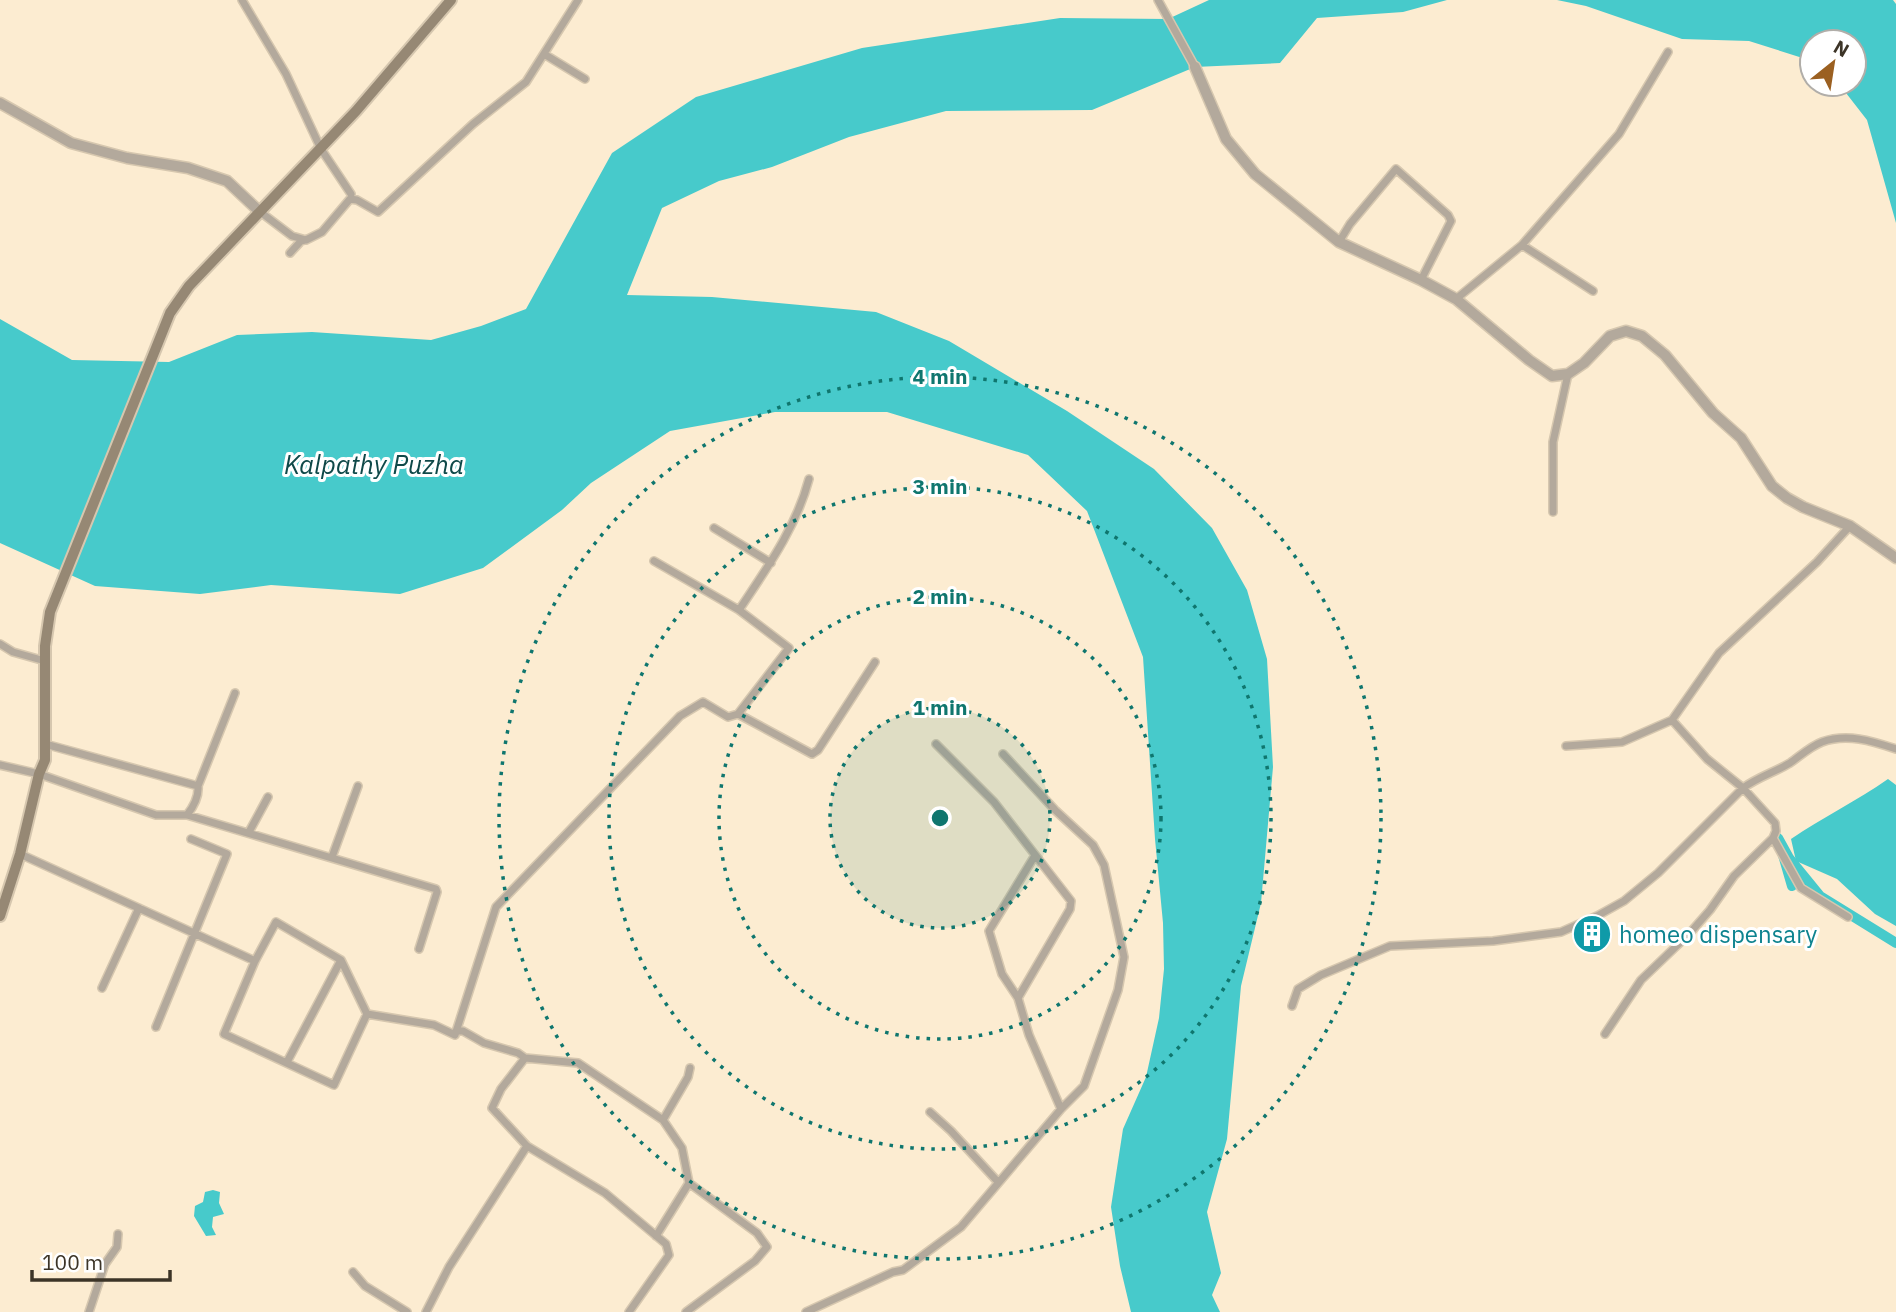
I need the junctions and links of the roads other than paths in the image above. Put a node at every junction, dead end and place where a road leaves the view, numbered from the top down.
1 (242, 0) edge
2 (451, 0) edge
3 (578, 0) edge
4 (1157, 0) edge
5 (1668, 52) dead end
6 (544, 54) junction
7 (1195, 67) joint
8 (585, 79) dead end
9 (0, 103) edge
10 (321, 149) junction
11 (351, 194) dead end
12 (259, 211) junction
13 (306, 240) junction
14 (1339, 242) junction
15 (1522, 244) junction
16 (290, 253) dead end
17 (1421, 280) junction
18 (1593, 291) dead end
19 (1456, 299) junction
20 (1568, 374) junction
21 (809, 479) dead end
22 (1553, 512) dead end
23 (1850, 526) junction
24 (713, 528) dead end
25 (1896, 558) edge
26 (654, 561) dead end
27 (771, 563) junction
28 (739, 610) junction
29 (0, 644) edge
30 (45, 660) junction
31 (875, 662) dead end
32 (235, 693) dead end
33 (738, 714) junction
34 (1672, 720) junction
35 (1896, 738) edge
36 (45, 744) junction
37 (936, 744) dead end
38 (1566, 746) dead end
39 (1892, 748) edge
40 (1003, 754) dead end
41 (0, 765) edge
42 (38, 774) junction
43 (198, 786) junction
44 (358, 786) dead end
45 (1743, 788) junction
46 (268, 797) dead end
47 (187, 815) junction
48 (249, 832) junction
49 (1773, 838) junction
50 (191, 839) dead end
51 (20, 854) junction
52 (332, 857) junction
53 (1034, 857) junction
54 (139, 908) junction
55 (0, 916) edge
56 (1848, 917) dead end
57 (193, 933) junction
58 (419, 948) dead end
59 (341, 960) junction
60 (255, 961) junction
61 (102, 988) dead end
62 (1018, 998) junction
63 (1292, 1006) dead end
64 (367, 1014) junction
65 (156, 1027) dead end
66 (456, 1031) junction
67 (1605, 1034) dead end
68 (526, 1058) junction
69 (287, 1062) junction
70 (690, 1068) dead end
71 (1061, 1109) junction
72 (930, 1112) dead end
73 (663, 1121) junction
74 (527, 1146) junction
75 (998, 1182) junction
76 (689, 1183) junction
77 (118, 1234) dead end
78 (656, 1236) junction
79 (353, 1272) dead end
80 (89, 1312) edge
81 (407, 1312) edge
82 (426, 1312) edge
83 (629, 1312) edge
84 (686, 1312) edge
85 (806, 1312) edge

1 - 10 street
2 - 10 main road
3 - 6 street
4 - 7 street
5 - 15 street
6 - 8 street
6 - 13 street
7 - 14 street
9 - 12 street
10 - 11 street
10 - 12 main road
12 - 13 street
12 - 30 main road
13 - 16 street
14 - 17 street
14 - 17 street
15 - 18 street
15 - 19 street
17 - 19 street
19 - 20 street
20 - 22 street
20 - 23 street
21 - 27 street
23 - 25 street
23 - 34 street
24 - 27 street
26 - 28 street
27 - 28 street
28 - 33 street
29 - 30 street
30 - 36 main road
31 - 33 street
32 - 43 street
33 - 66 street
34 - 38 street
34 - 45 street
35 - 39 street
36 - 42 main road
36 - 43 street
37 - 53 street
39 - 45 street
40 - 71 street
41 - 42 street
42 - 47 street
42 - 51 main road
43 - 47 street
44 - 52 street
45 - 49 street
45 - 63 street
46 - 48 street
47 - 48 street
48 - 52 street
49 - 56 street
49 - 67 street
50 - 57 street
51 - 54 street
51 - 55 main road
52 - 58 street
53 - 62 street
53 - 62 street
54 - 57 street
54 - 61 street
57 - 60 street
57 - 65 street
59 - 60 street
59 - 64 street
59 - 69 street
60 - 69 street
62 - 71 street
64 - 66 street
64 - 69 street
66 - 68 street
68 - 73 street
68 - 74 street
70 - 73 street
71 - 75 street
72 - 75 street
73 - 76 street
74 - 78 street
74 - 82 street
75 - 85 street
76 - 78 street
76 - 84 street
77 - 80 street
78 - 83 street
79 - 81 street

